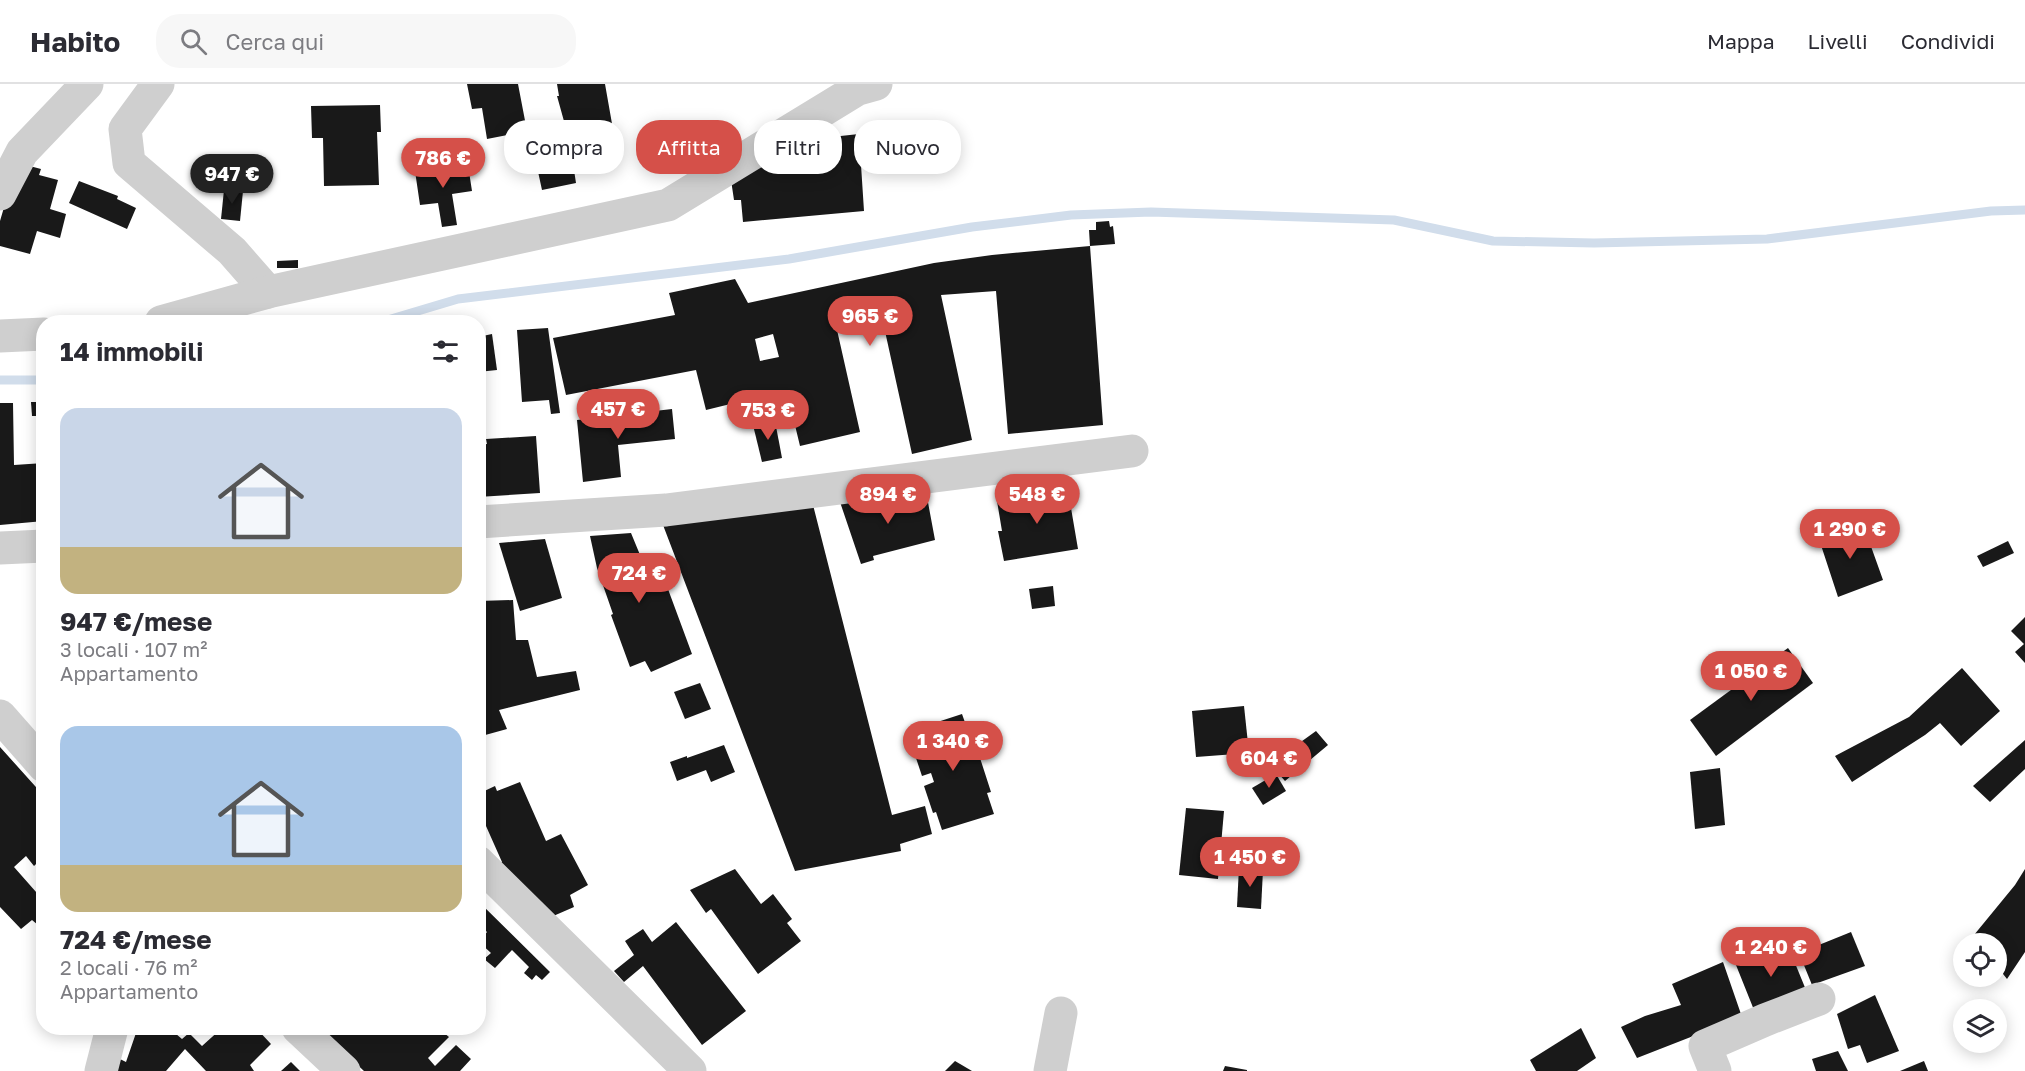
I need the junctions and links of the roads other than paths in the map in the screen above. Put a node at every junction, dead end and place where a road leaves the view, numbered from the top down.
1 (87, 84) edge
2 (158, 84) edge
3 (876, 84) edge
4 (0, 194) edge
5 (268, 292) junction
6 (186, 315) edge
7 (36, 334) edge
8 (0, 336) edge
9 (1132, 451) dead end
10 (486, 521) edge
11 (36, 546) edge
12 (0, 548) edge
13 (0, 716) edge
14 (36, 757) edge
15 (486, 870) edge
16 (1819, 999) dead end
17 (1060, 1013) dead end
18 (109, 1035) edge
19 (305, 1035) edge
20 (101, 1071) edge
21 (344, 1071) edge
22 (690, 1071) edge
23 (1050, 1071) edge
24 (1715, 1071) edge

1 - 4 street
2 - 5 street
3 - 5 street
5 - 6 street
7 - 8 street
9 - 10 street
11 - 12 street
13 - 14 street
15 - 22 street
16 - 24 street
17 - 23 street
18 - 20 street
19 - 21 street

